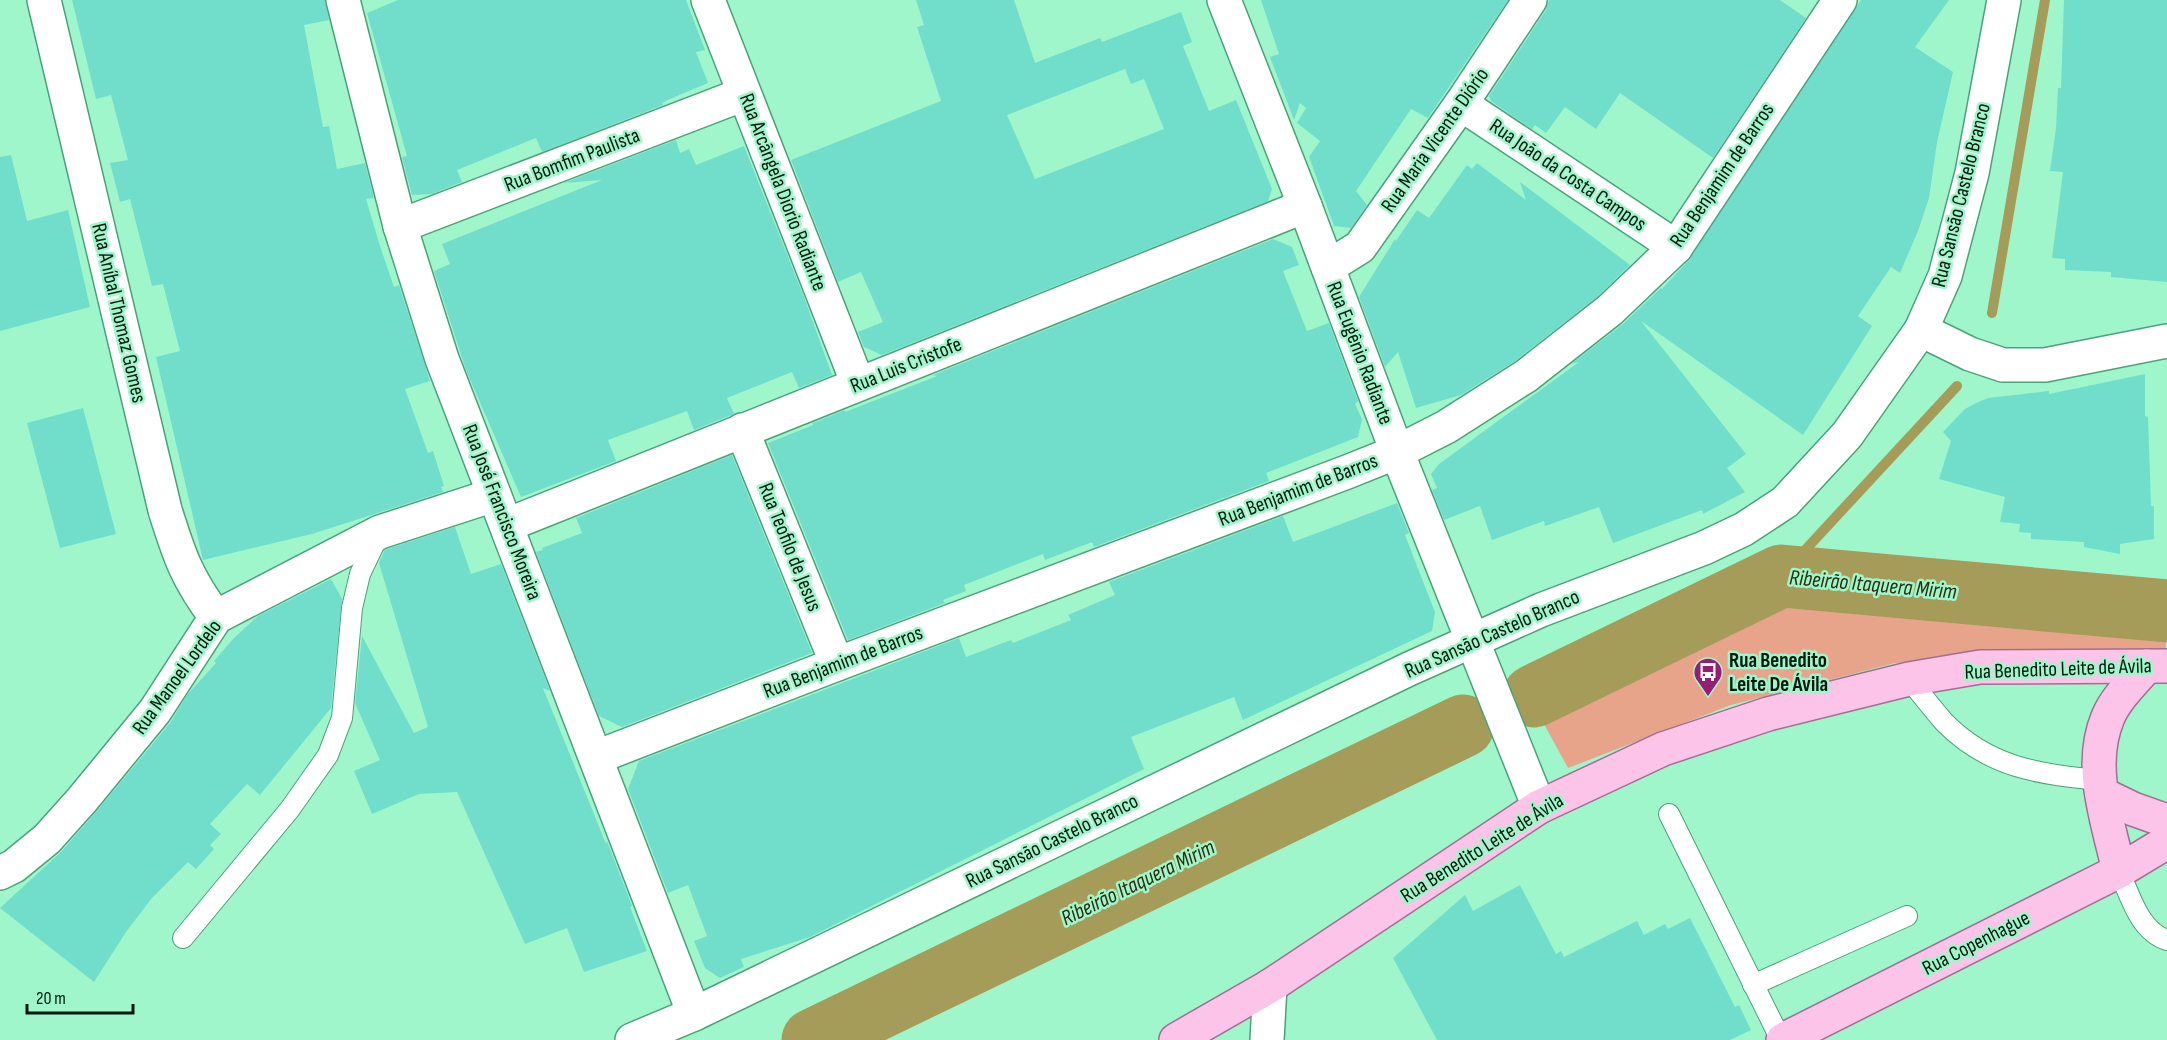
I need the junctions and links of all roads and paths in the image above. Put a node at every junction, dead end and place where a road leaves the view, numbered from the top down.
1 (44, 0) edge
2 (343, 0) edge
3 (708, 0) edge
4 (1530, 0) edge
5 (1840, 0) edge
6 (2004, 0) edge
7 (1225, 1) edge
8 (744, 94) junction
9 (1461, 104) junction
10 (1305, 206) junction
11 (400, 226) junction
12 (1676, 247) junction
13 (1328, 267) junction
14 (1921, 330) junction
15 (2167, 341) edge
16 (858, 384) junction
17 (742, 430) junction
18 (1397, 452) junction
19 (494, 495) junction
20 (507, 525) junction
21 (380, 532) junction
22 (216, 617) junction
23 (1479, 654) junction
24 (837, 664) junction
25 (2157, 666) edge
26 (1909, 679) junction
27 (597, 758) junction
28 (2101, 787) junction
29 (1539, 807) junction
30 (1669, 814) dead end
31 (2167, 821) edge
32 (2167, 842) edge
33 (2120, 871) junction
34 (0, 873) edge
35 (1907, 916) dead end
36 (183, 938) dead end
37 (2167, 940) edge
38 (1753, 985) junction
39 (1270, 986) junction
40 (694, 1014) junction
41 (632, 1040) edge
42 (1176, 1040) edge
43 (1267, 1040) edge
44 (1782, 1040) edge

1 - 22 street, Rua Aníbal Thomaz Gomes
2 - 11 street, Rua José Francisco Moreira
3 - 8 street, Rua Arcângela Diorio Radiante
4 - 9 street, Rua Maria Vicente Diório
5 - 12 street, Rua Benjamim de Barros
6 - 14 street, Rua Sansão Castelo Branco
7 - 10 street, Rua Eugênio Radiante
8 - 11 street, Rua Bomfim Paulista
8 - 16 street, Rua Arcângela Diorio Radiante
9 - 12 street, Rua João da Costa Campos
9 - 13 street, Rua Maria Vicente Diório
10 - 13 street, Rua Eugênio Radiante
10 - 16 street, Rua Luis Cristofe
11 - 19 street, Rua José Francisco Moreira
12 - 18 street, Rua Benjamim de Barros
13 - 18 street, Rua Eugênio Radiante
14 - 15 street
14 - 23 street, Rua Sansão Castelo Branco
16 - 17 street, Rua Luis Cristofe
17 - 20 street, Rua Luis Cristofe
17 - 24 street, Rua Teofilo de Jesus
18 - 23 street, Rua Eugênio Radiante
18 - 24 street, Rua Benjamim de Barros
19 - 20 street, Rua José Francisco Moreira
19 - 21 street, Rua Manoel Lordelo
20 - 27 street, Rua José Francisco Moreira
21 - 22 street, Rua Manoel Lordelo
21 - 36 lane
22 - 34 street, Rua Manoel Lordelo
23 - 29 street, Rua Eugênio Radiante
23 - 40 street, Rua Sansão Castelo Branco
24 - 27 street, Rua Benjamim de Barros
25 - 26 main road, Rua Benedito Leite de Ávila
25 - 28 main road
26 - 28 lane
26 - 29 main road, Rua Benedito Leite de Ávila
27 - 40 street, Rua José Francisco Moreira
28 - 31 main road
28 - 33 main road
29 - 39 main road, Rua Benedito Leite de Ávila
30 - 38 lane
32 - 33 main road, Rua Copenhague
33 - 37 lane
33 - 44 main road, Rua Copenhague
35 - 38 lane
38 - 44 lane
39 - 42 main road, Rua Benedito Leite de Ávila
39 - 43 street
40 - 41 street, Rua Sansão Castelo Branco

